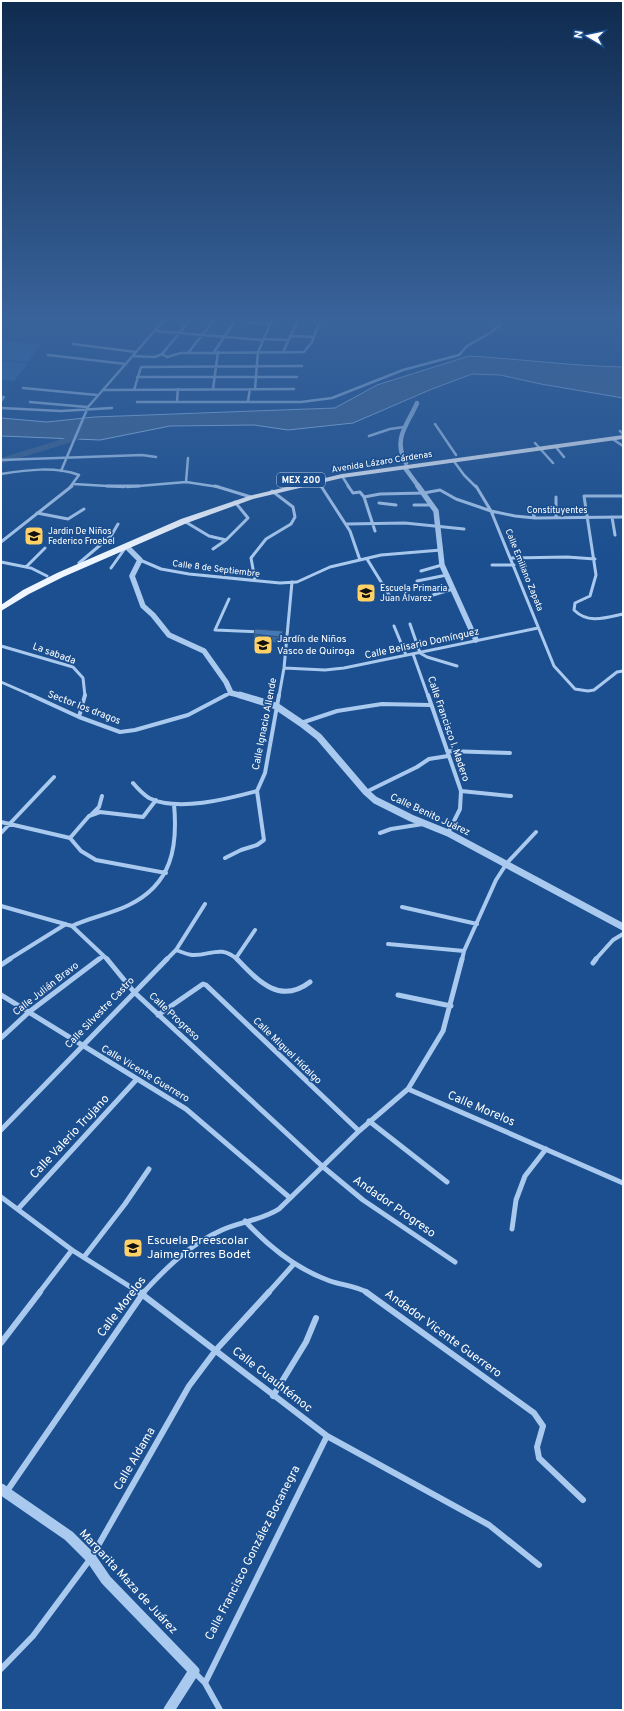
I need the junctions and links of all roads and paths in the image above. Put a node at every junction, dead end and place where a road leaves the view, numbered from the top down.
1 (94, 400) edge
2 (322, 400) edge
3 (176, 401) joint
4 (248, 401) joint
5 (30, 402) dead end
6 (137, 402) dead end
7 (417, 403) dead end
8 (1, 408) edge
9 (88, 408) junction
10 (112, 408) dead end
11 (435, 424) dead end
12 (404, 427) junction
13 (622, 433) edge
14 (369, 436) dead end
15 (611, 438) junction
16 (537, 446) junction
17 (555, 446) junction
18 (623, 446) edge
19 (68, 457) junction
20 (156, 457) dead end
21 (564, 457) dead end
22 (188, 458) dead end
23 (454, 458) junction
24 (1, 460) edge
25 (553, 463) dead end
26 (406, 465) junction
27 (61, 471) junction
28 (1, 474) edge
29 (342, 476) junction
30 (318, 481) junction
31 (186, 482) junction
32 (74, 484) junction
33 (272, 491) junction
34 (424, 493) junction
35 (376, 495) junction
36 (248, 496) junction
37 (623, 496) edge
38 (364, 497) junction
39 (556, 497) dead end
40 (235, 502) junction
41 (396, 505) dead end
42 (414, 505) dead end
43 (432, 505) junction
44 (84, 509) dead end
45 (531, 509) dead end
46 (491, 511) junction
47 (37, 513) junction
48 (556, 517) junction
49 (587, 517) junction
50 (612, 517) junction
51 (623, 517) edge
52 (535, 518) junction
53 (184, 521) junction
54 (372, 522) junction
55 (118, 524) dead end
56 (346, 524) junction
57 (439, 526) junction
58 (464, 529) dead end
59 (375, 531) dead end
60 (616, 535) dead end
61 (226, 540) junction
62 (1, 542) edge
63 (127, 547) junction
64 (45, 548) dead end
65 (213, 549) dead end
66 (441, 550) junction
67 (367, 558) junction
68 (512, 558) junction
69 (595, 559) junction
70 (140, 560) junction
71 (360, 560) junction
72 (1, 562) edge
73 (79, 563) junction
74 (442, 565) junction
75 (492, 565) dead end
76 (514, 565) junction
77 (26, 567) junction
78 (111, 568) dead end
79 (421, 571) dead end
80 (447, 575) junction
81 (47, 576) junction
82 (255, 580) junction
83 (418, 581) dead end
84 (292, 582) junction
85 (453, 590) junction
86 (433, 595) dead end
87 (391, 598) dead end
88 (229, 599) dead end
89 (1, 602) edge
90 (1, 609) edge
91 (623, 614) edge
92 (410, 624) dead end
93 (394, 626) dead end
94 (538, 628) junction
95 (266, 632) edge
96 (281, 633) edge
97 (288, 634) junction
98 (476, 640) junction
99 (1, 646) edge
100 (420, 653) junction
101 (413, 654) junction
102 (406, 655) junction
103 (457, 666) dead end
104 (284, 668) junction
105 (623, 671) edge
106 (1, 682) edge
107 (231, 693) junction
108 (430, 705) junction
109 (276, 706) junction
110 (79, 717) junction
111 (302, 723) junction
112 (447, 751) junction
113 (510, 753) dead end
114 (448, 756) junction
115 (54, 777) dead end
116 (133, 783) dead end
117 (257, 791) junction
118 (461, 791) junction
119 (366, 792) junction
120 (102, 796) dead end
121 (511, 796) dead end
122 (156, 800) junction
123 (174, 804) junction
124 (89, 816) junction
125 (1, 822) edge
126 (425, 824) junction
127 (9, 825) junction
128 (536, 832) dead end
129 (1, 833) edge
130 (380, 833) dead end
131 (448, 833) junction
132 (70, 838) junction
133 (225, 858) dead end
134 (507, 863) junction
135 (166, 873) junction
136 (205, 904) dead end
137 (1, 906) edge
138 (402, 907) dead end
139 (66, 924) junction
140 (476, 924) junction
141 (72, 926) junction
142 (623, 927) edge
143 (255, 930) dead end
144 (623, 934) edge
145 (388, 944) dead end
146 (176, 950) junction
147 (464, 951) junction
148 (104, 956) junction
149 (236, 958) junction
150 (593, 962) dead end
151 (1, 965) edge
152 (310, 982) dead end
153 (134, 992) junction
154 (1, 995) edge
155 (398, 995) dead end
156 (451, 1006) junction
157 (29, 1012) junction
158 (158, 1015) junction
159 (1, 1038) edge
160 (81, 1046) junction
161 (137, 1079) junction
162 (408, 1089) junction
163 (369, 1121) junction
164 (1, 1130) edge
165 (359, 1131) junction
166 (546, 1149) junction
167 (322, 1166) junction
168 (150, 1169) dead end
169 (447, 1182) dead end
170 (623, 1182) edge
171 (1, 1197) edge
172 (289, 1197) junction
173 (18, 1209) junction
174 (245, 1221) junction
175 (512, 1229) dead end
176 (72, 1250) junction
177 (84, 1257) junction
178 (456, 1262) dead end
179 (293, 1265) junction
180 (142, 1294) junction
181 (316, 1318) dead end
182 (1, 1343) edge
183 (216, 1350) junction
184 (273, 1396) junction
185 (327, 1436) junction
186 (3, 1491) edge
187 (583, 1500) dead end
188 (91, 1558) junction
189 (539, 1565) dead end
190 (1, 1669) edge
191 (194, 1671) junction
192 (205, 1683) junction
193 (169, 1710) edge
194 (220, 1710) edge

1 - 9 street
2 - 4 street
3 - 4 street
3 - 6 street
5 - 9 street
7 - 12 street
8 - 9 street
9 - 10 street
9 - 19 street
11 - 23 street, Calle Emiliano Zapata
12 - 14 street
12 - 26 street
13 - 15 main road, Avenida Lázaro Cárdenas / MEX 200
13 - 16 main road, Avenida Lázaro Cárdenas / MEX 200
15 - 17 main road, Avenida Lázaro Cárdenas / MEX 200
15 - 18 street
16 - 17 main road, Avenida Lázaro Cárdenas / MEX 200
16 - 23 main road, Avenida Lázaro Cárdenas / MEX 200
16 - 25 street
17 - 21 street
19 - 20 street
19 - 24 street
19 - 27 street
22 - 31 street
23 - 26 main road, Avenida Lázaro Cárdenas / MEX 200
23 - 46 street, Calle Emiliano Zapata
26 - 29 main road, Avenida Lázaro Cárdenas / MEX 200
26 - 34 street
26 - 36 main road, Avenida Lázaro Cárdenas / MEX 200
27 - 28 street
27 - 32 street
29 - 30 main road, Avenida Lázaro Cárdenas / MEX 200
29 - 38 street
30 - 33 main road, Avenida Lázaro Cárdenas / MEX 200
30 - 56 street
31 - 32 street
31 - 36 street
32 - 47 street
33 - 36 main road, Avenida Lázaro Cárdenas / MEX 200
33 - 82 street
34 - 35 street, Constituyentes
34 - 43 street
34 - 46 street, Constituyentes
35 - 38 street, Constituyentes
35 - 41 street
36 - 40 main road, Avenida Lázaro Cárdenas / MEX 200
36 - 73 main road, Avenida Lázaro Cárdenas / MEX 200
37 - 49 street
38 - 54 street
39 - 48 street
40 - 53 main road, Avenida Lázaro Cárdenas / MEX 200
40 - 61 street
42 - 43 street
43 - 57 street
44 - 47 street
45 - 52 street
46 - 52 street, Constituyentes
46 - 68 street, Calle Emiliano Zapata
47 - 62 street
48 - 49 street, Constituyentes
48 - 52 street, Constituyentes
49 - 50 street, Constituyentes
49 - 69 street
50 - 51 street, Constituyentes
50 - 60 street
53 - 61 street
53 - 63 main road, Avenida Lázaro Cárdenas / MEX 200
54 - 56 street
54 - 57 street
54 - 59 street
55 - 73 street
56 - 71 street
57 - 58 street
57 - 66 street
61 - 65 street
63 - 70 street
63 - 78 street
63 - 90 main road, Avenida Lázaro Cárdenas / MEX 200
64 - 77 street
66 - 67 street
66 - 74 street
67 - 71 street
67 - 87 street
68 - 69 street
68 - 76 street, Calle Emiliano Zapata
69 - 91 street
70 - 82 street, Calle 8 de Septiembre
70 - 107 street
71 - 84 street
72 - 77 street
73 - 81 main road, Avenida Lázaro Cárdenas / MEX 200
74 - 79 street
74 - 80 street
75 - 76 street
76 - 94 street, Calle Emiliano Zapata
77 - 81 street
80 - 83 street
80 - 85 street
81 - 89 main road, Avenida Lázaro Cárdenas / MEX 200
82 - 84 street, Calle 8 de Septiembre
84 - 97 street, Calle Ignacio Allende
85 - 86 street
85 - 98 street
88 - 95 street
92 - 100 street
93 - 102 street
94 - 98 street, Calle Belisario Domínguez
94 - 105 street, Calle Emiliano Zapata
96 - 97 street
97 - 104 street, Calle Ignacio Allende
98 - 100 street, Calle Belisario Domínguez
99 - 110 street, La sabada
100 - 101 street, Calle Belisario Domínguez
100 - 103 street
101 - 102 street, Calle Belisario Domínguez
101 - 108 street, Calle Francisco I. Madero
102 - 104 street, Calle Belisario Domínguez
104 - 109 street, Calle Ignacio Allende
106 - 110 street, Sector los dragos
107 - 109 street, Calle Benito Juárez
107 - 110 street, Sector los dragos
108 - 111 street
108 - 112 street, Calle Francisco I. Madero
109 - 111 street, Calle Benito Juárez
109 - 117 street, Calle Ignacio Allende
111 - 119 street, Calle Benito Juárez
112 - 113 street
112 - 114 street, Calle Francisco I. Madero
114 - 118 street, Calle Francisco I. Madero
114 - 119 street
115 - 127 street
116 - 122 street
117 - 123 street
117 - 133 street
118 - 121 street
118 - 131 street, Calle Francisco I. Madero
119 - 126 street, Calle Benito Juárez
120 - 124 street
122 - 123 street
122 - 124 street
123 - 135 street
124 - 132 street
125 - 127 street
126 - 130 street
126 - 131 street, Calle Benito Juárez
127 - 129 street
127 - 132 street
128 - 134 street, Calle Morelos
131 - 134 street, Calle Benito Juárez
132 - 135 street
134 - 140 street, Calle Morelos
134 - 142 street, Calle Benito Juárez
135 - 141 street
136 - 146 street, Calle Silvestre Castro
137 - 139 street, Calle Progreso
138 - 140 street
139 - 141 street, Calle Progreso
139 - 151 street
140 - 147 street, Calle Morelos
141 - 148 street, Calle Progreso
143 - 149 street
144 - 150 street
145 - 147 street
146 - 149 street
146 - 153 street, Calle Silvestre Castro
147 - 156 street, Calle Morelos
148 - 153 street, Calle Progreso
148 - 157 street, Calle Julián Bravo
149 - 152 street
153 - 158 street, Calle Progreso
153 - 160 street, Calle Silvestre Castro
154 - 157 street, Calle Vicente Guerrero
155 - 156 street
156 - 162 street, Calle Morelos
157 - 159 street, Calle Julián Bravo
157 - 160 street, Calle Vicente Guerrero
158 - 165 street, Calle Miguel Hidalgo
158 - 167 street, Calle Progreso
160 - 161 street, Calle Vicente Guerrero
160 - 164 street, Calle Silvestre Castro
161 - 172 street, Calle Vicente Guerrero
161 - 173 street, Calle Valerio Trujano
162 - 163 street, Calle Morelos
162 - 166 street, Calle Morelos
163 - 165 street, Calle Morelos
163 - 169 street
165 - 167 street, Calle Morelos
166 - 170 street, Calle Morelos
166 - 175 street
167 - 172 street, Calle Morelos
167 - 178 street, Andador Progreso
168 - 177 street
171 - 173 street, Calle Cuauhtémoc
172 - 174 street, Calle Morelos
173 - 176 street, Calle Cuauhtémoc
174 - 179 street, Andador Vicente Guerrero
174 - 180 street, Calle Morelos
176 - 177 street, Calle Cuauhtémoc
176 - 182 street
177 - 180 street, Calle Cuauhtémoc
179 - 183 street, Calle Aldama
179 - 187 street, Andador Vicente Guerrero
180 - 183 street, Calle Cuauhtémoc
180 - 186 street, Calle Morelos
181 - 184 street
183 - 184 street, Calle Cuauhtémoc
183 - 188 street, Calle Aldama
184 - 185 street, Calle Cuauhtémoc
185 - 189 street, Calle Cuauhtémoc
185 - 192 street, Calle Francisco González Bocanegra
186 - 188 street, Margarita Maza de Juárez
188 - 190 street, Calle Aldama
188 - 191 street, Margarita Maza de Juárez
191 - 192 street, Margarita Maza de Juárez
191 - 193 street
192 - 194 street, Margarita Maza de Juárez

